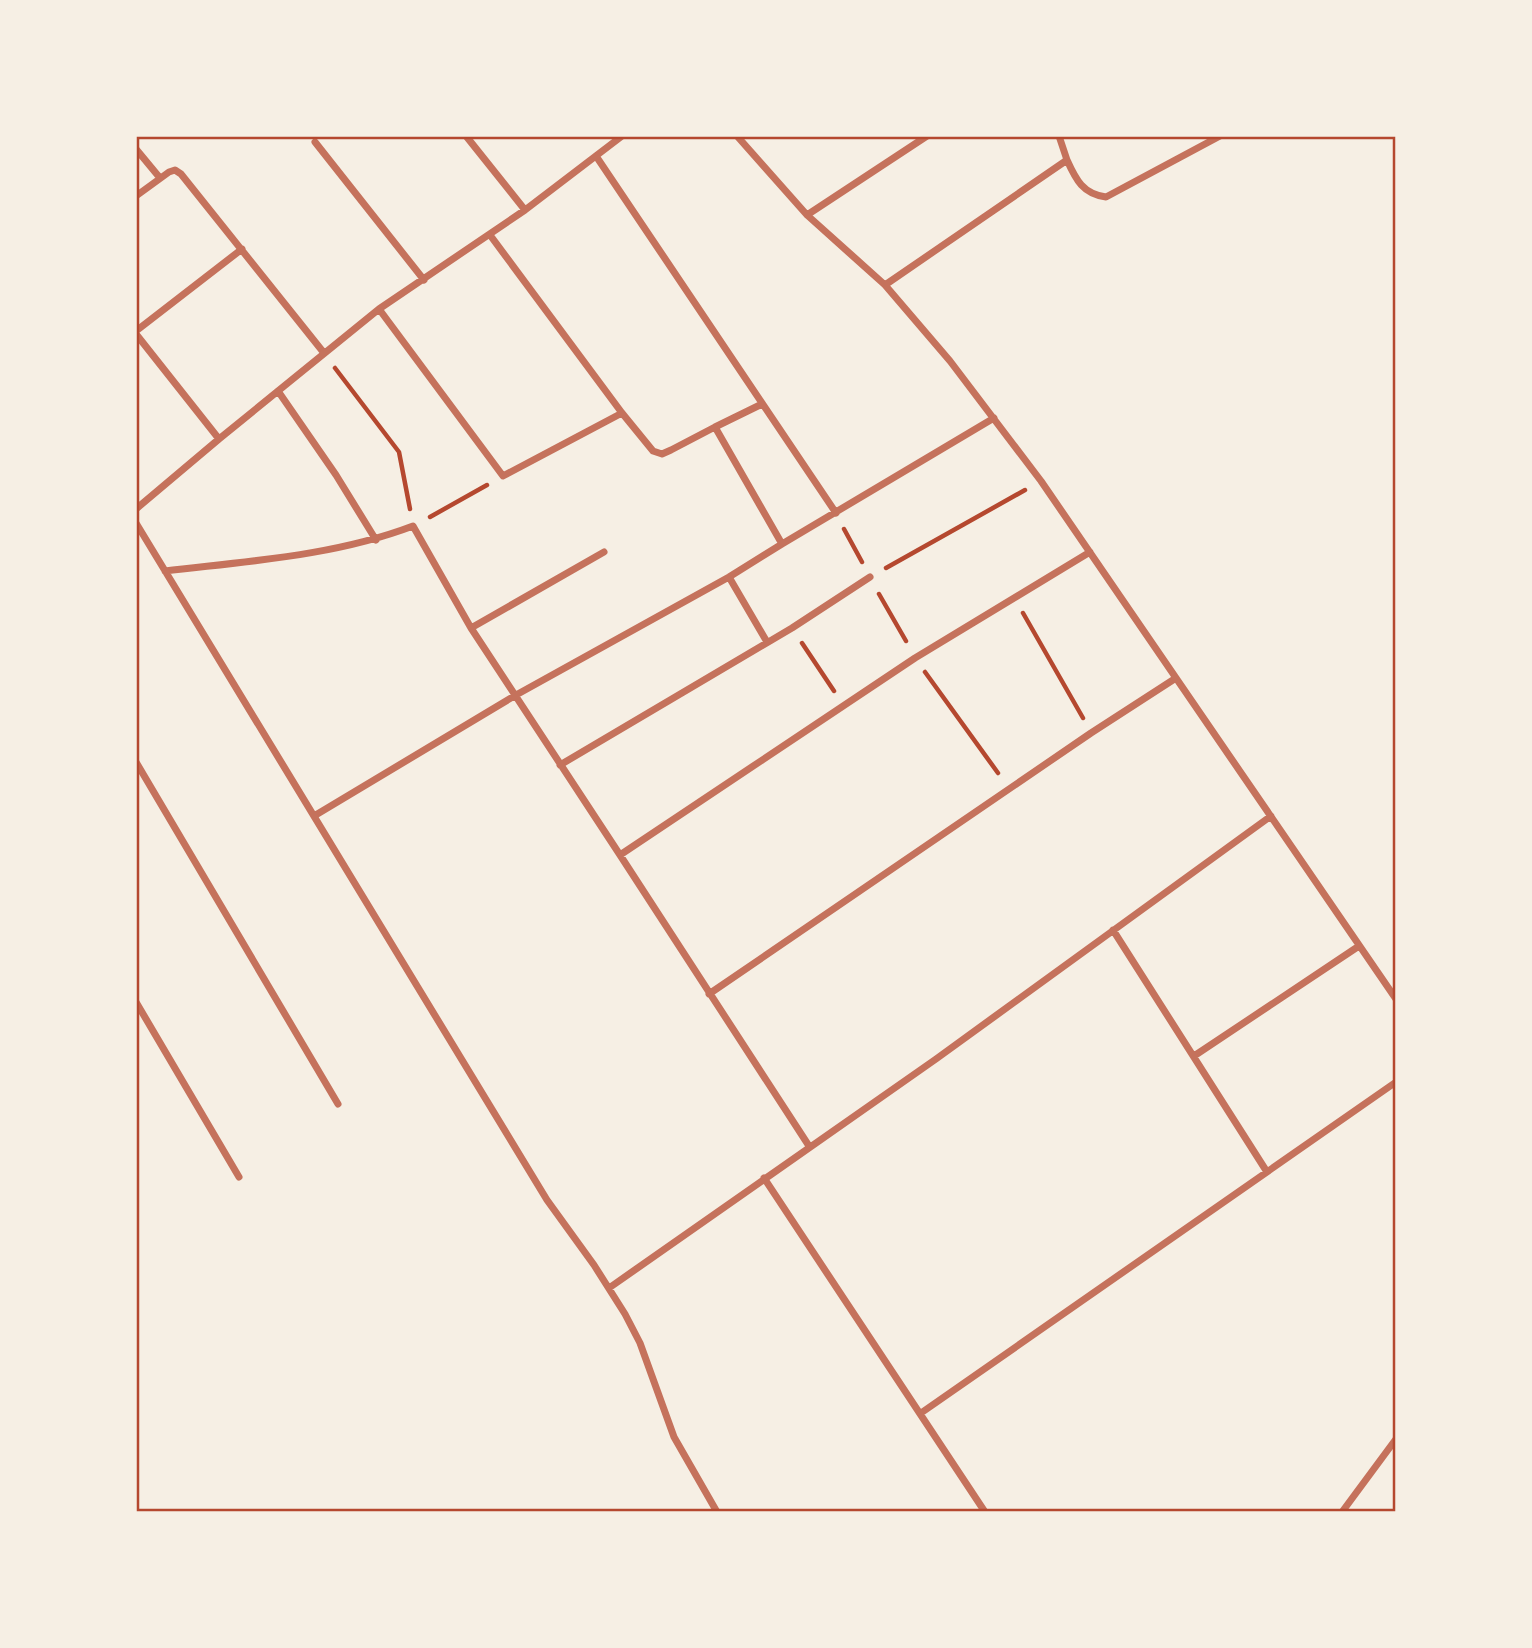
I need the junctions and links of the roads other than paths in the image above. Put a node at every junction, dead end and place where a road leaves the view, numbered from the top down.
1 (466, 136) edge
2 (622, 136) edge
3 (737, 136) edge
4 (927, 136) edge
5 (1059, 136) edge
6 (1220, 136) edge
7 (315, 142) dead end
8 (136, 149) edge
9 (596, 156) junction
10 (1067, 160) junction
11 (160, 178) junction
12 (136, 195) edge
13 (525, 210) junction
14 (807, 215) junction
15 (489, 234) junction
16 (242, 249) junction
17 (424, 279) junction
18 (885, 285) junction
19 (379, 309) junction
20 (136, 333) edge
21 (324, 353) junction
22 (278, 391) junction
23 (762, 404) junction
24 (622, 413) junction
25 (994, 418) junction
26 (715, 427) junction
27 (219, 439) junction
28 (136, 509) edge
29 (836, 513) junction
30 (136, 523) edge
31 (376, 540) junction
32 (782, 544) junction
33 (604, 552) dead end
34 (1090, 552) junction
35 (165, 571) junction
36 (729, 577) junction
37 (870, 577) road end
38 (471, 628) junction
39 (767, 642) junction
40 (1176, 678) junction
41 (516, 695) junction
42 (136, 762) edge
43 (560, 765) junction
44 (314, 816) junction
45 (1271, 817) junction
46 (620, 855) junction
47 (1113, 930) junction
48 (1359, 946) junction
49 (709, 994) junction
50 (1395, 999) edge
51 (136, 1002) edge
52 (1194, 1056) junction
53 (1395, 1083) edge
54 (338, 1104) dead end
55 (809, 1146) junction
56 (1267, 1172) junction
57 (239, 1177) dead end
58 (764, 1178) junction
59 (609, 1288) junction
60 (921, 1413) junction
61 (1395, 1439) edge
62 (717, 1511) edge
63 (985, 1511) edge
64 (1342, 1511) edge

1 - 13 street
2 - 9 street
3 - 14 street
4 - 14 street
5 - 10 street
6 - 10 street
7 - 17 street
8 - 11 street
9 - 13 street
9 - 23 street
10 - 18 street
11 - 12 street
11 - 16 street
13 - 15 street
14 - 18 street
15 - 17 street
15 - 24 street
16 - 20 street
16 - 21 street
17 - 19 street
18 - 25 street
19 - 21 street
19 - 24 street
20 - 27 street
21 - 22 street
22 - 27 street
22 - 31 street
23 - 26 street
23 - 29 street
24 - 26 street
25 - 29 street
25 - 34 street
26 - 32 street
27 - 28 street
29 - 32 street
30 - 35 street
31 - 35 street
31 - 38 street
32 - 36 street
33 - 38 street
34 - 40 street
34 - 46 street
35 - 44 street
36 - 39 street
36 - 41 street
37 - 39 street
38 - 41 street
39 - 43 street
40 - 45 street
40 - 49 street
41 - 43 street
41 - 44 street
42 - 54 street
43 - 46 street
44 - 59 street
45 - 47 street
45 - 48 street
46 - 49 street
47 - 52 street
47 - 55 street
48 - 50 street
48 - 52 street
49 - 55 street
51 - 57 street
52 - 56 street
53 - 56 street
55 - 58 street
56 - 60 street
58 - 59 street
58 - 60 street
59 - 62 street
60 - 63 street
61 - 64 street

